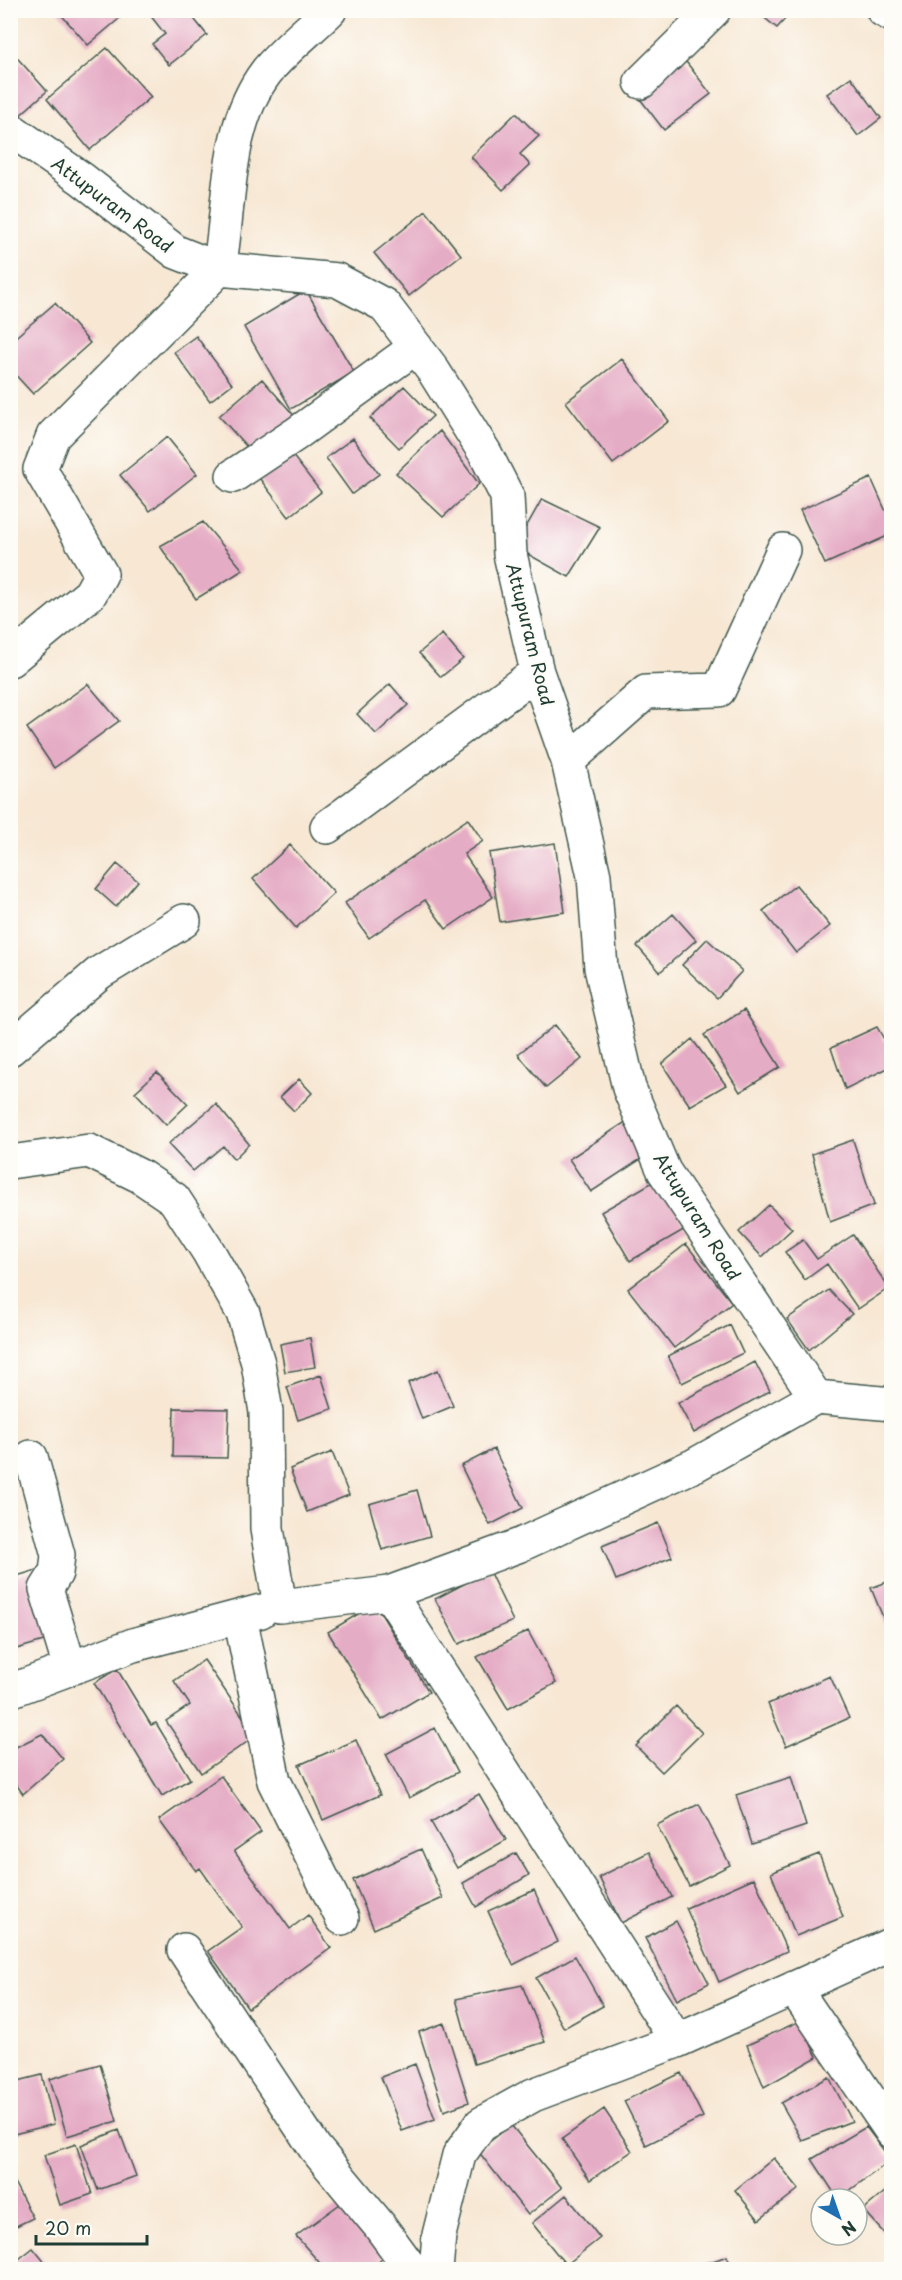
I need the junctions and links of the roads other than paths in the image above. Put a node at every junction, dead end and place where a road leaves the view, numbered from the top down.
1 (330, 10) edge
2 (714, 10) edge
3 (884, 10) edge
4 (891, 15) edge
5 (641, 82) dead end
6 (10, 129) edge
7 (219, 269) junction
8 (416, 347) junction
9 (233, 476) dead end
10 (783, 550) dead end
11 (10, 660) edge
12 (537, 672) junction
13 (568, 761) junction
14 (327, 827) dead end
15 (184, 921) dead end
16 (10, 1049) edge
17 (10, 1162) edge
18 (816, 1397) junction
19 (891, 1404) edge
20 (31, 1457) dead end
21 (389, 1593) junction
22 (280, 1606) junction
23 (240, 1617) junction
24 (70, 1668) junction
25 (10, 1691) edge
26 (342, 1918) dead end
27 (891, 1944) edge
28 (184, 1950) dead end
29 (794, 1988) junction
30 (676, 2041) junction
31 (891, 2132) edge
32 (412, 2270) edge
33 (436, 2270) edge

1 - 7 street
2 - 5 street
3 - 4 street
6 - 7 street, Attupuram Road
7 - 8 street, Attupuram Road
7 - 11 street
8 - 9 street
8 - 12 street, Attupuram Road
10 - 13 street
12 - 13 street, Attupuram Road
12 - 14 street
13 - 18 street, Attupuram Road
15 - 16 street
17 - 22 street
18 - 19 street
18 - 21 street
20 - 24 street
21 - 22 street
21 - 30 street
22 - 23 street
23 - 24 street
23 - 26 street
24 - 25 street
27 - 29 street
28 - 32 street
29 - 30 street
29 - 31 street
30 - 33 street

